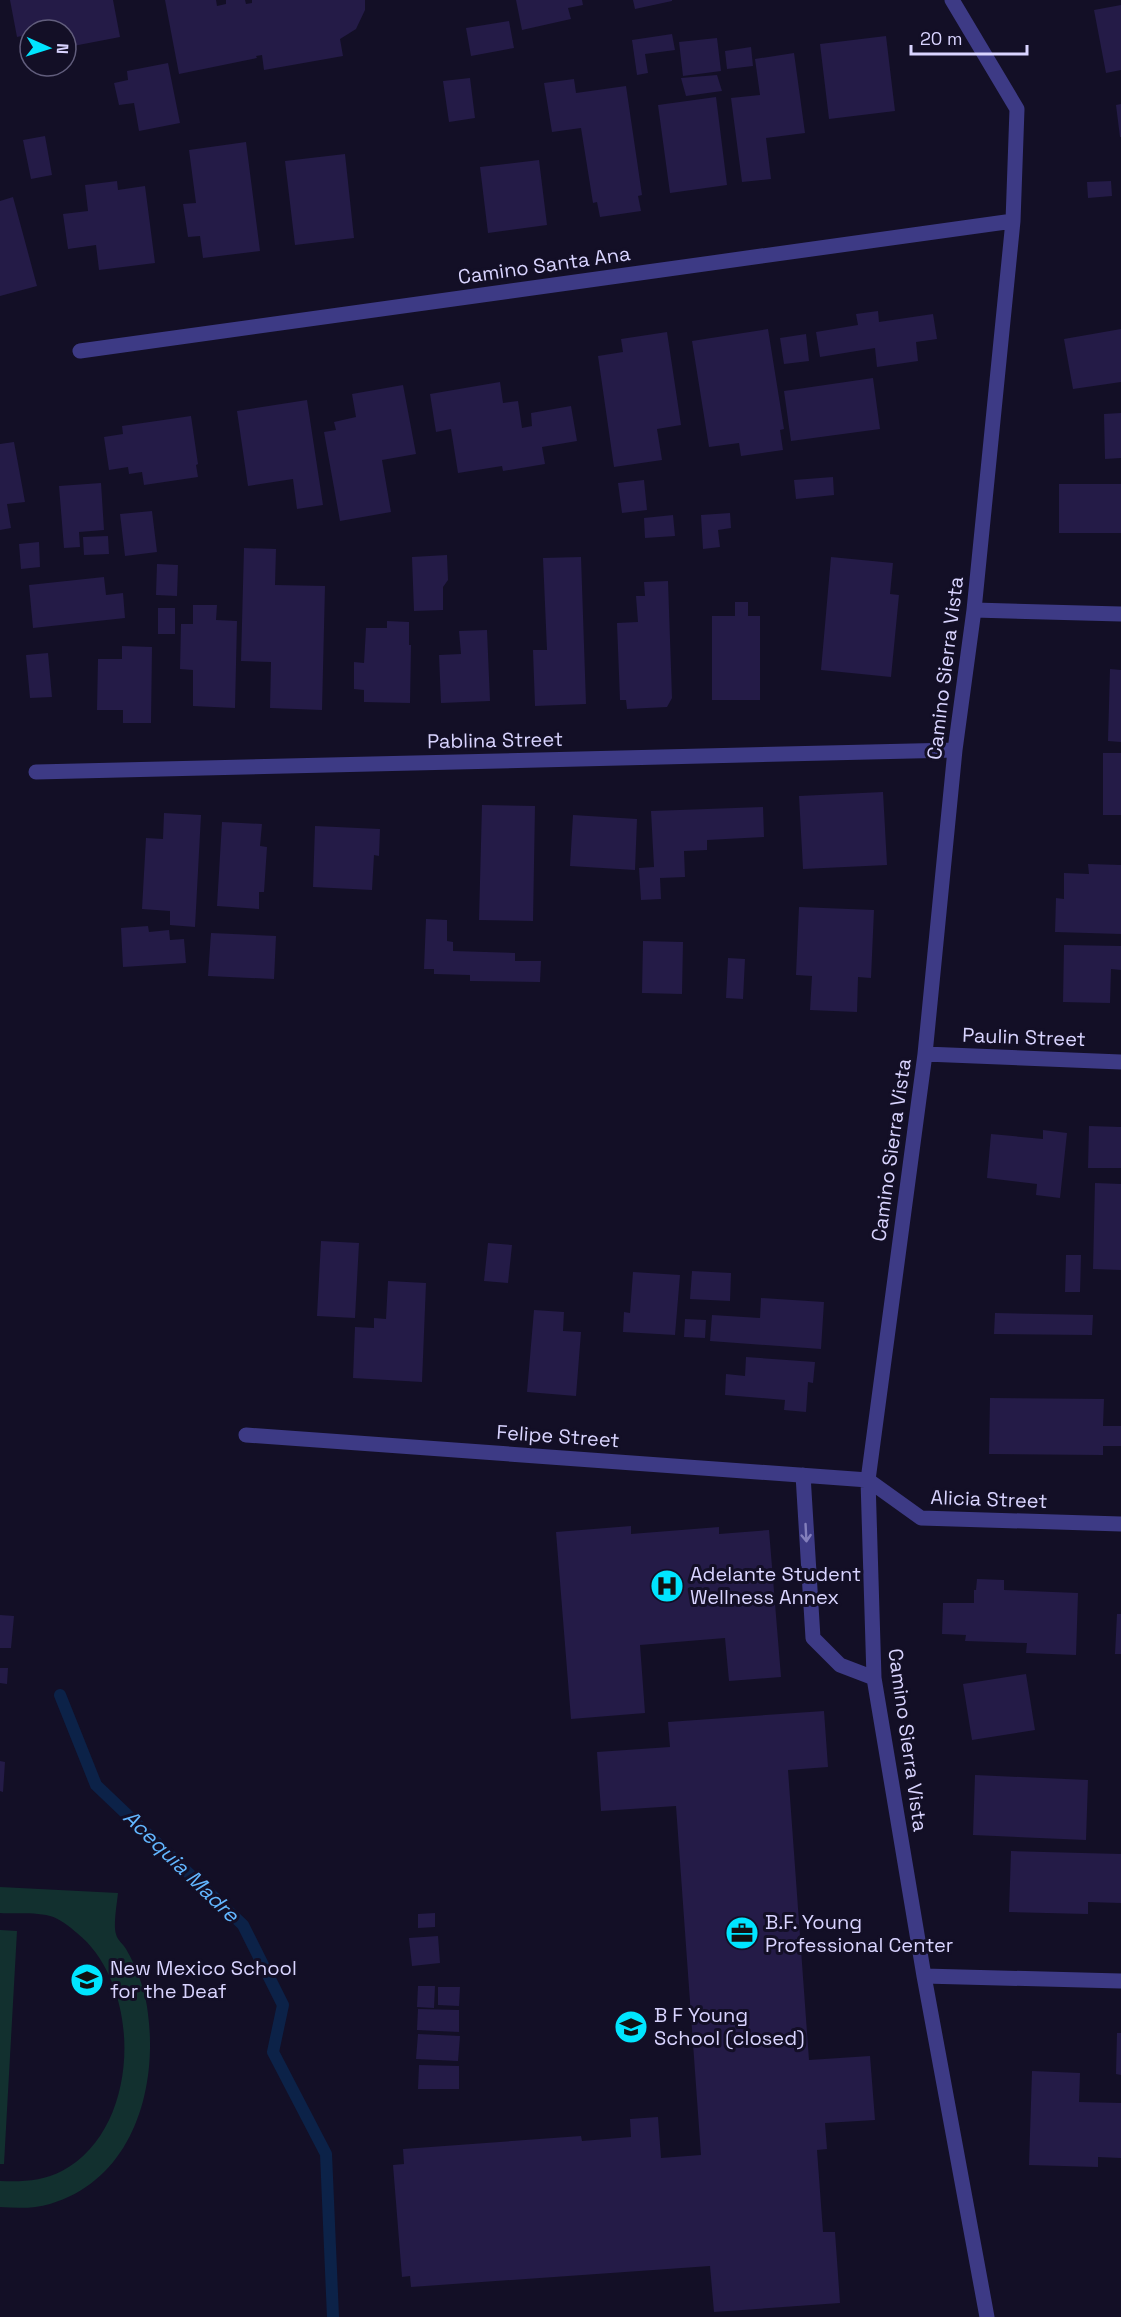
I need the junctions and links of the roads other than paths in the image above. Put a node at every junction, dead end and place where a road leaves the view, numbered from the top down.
1 (952, 0) edge
2 (1013, 221) junction
3 (80, 351) dead end
4 (974, 610) junction
5 (1121, 614) edge
6 (956, 750) junction
7 (36, 772) dead end
8 (925, 1054) junction
9 (1121, 1062) edge
10 (246, 1435) dead end
11 (803, 1475) junction
12 (868, 1480) junction
13 (1121, 1524) edge
14 (874, 1678) junction
15 (924, 1976) junction
16 (1121, 1981) edge
17 (987, 2317) edge

1 - 2 street, Camino Sierra Vista
2 - 3 street, Camino Santa Ana
2 - 4 street, Camino Sierra Vista
4 - 5 street
4 - 6 street, Camino Sierra Vista
6 - 7 street, Pablina Street
6 - 8 street, Camino Sierra Vista
8 - 9 street, Paulin Street
8 - 12 street, Camino Sierra Vista
10 - 11 street, Felipe Street
11 - 12 street, Felipe Street
11 -> 14 street
12 - 13 street, Alicia Street
12 - 14 street, Camino Sierra Vista
14 - 15 street, Camino Sierra Vista
15 - 16 street
15 - 17 street, Camino Sierra Vista

